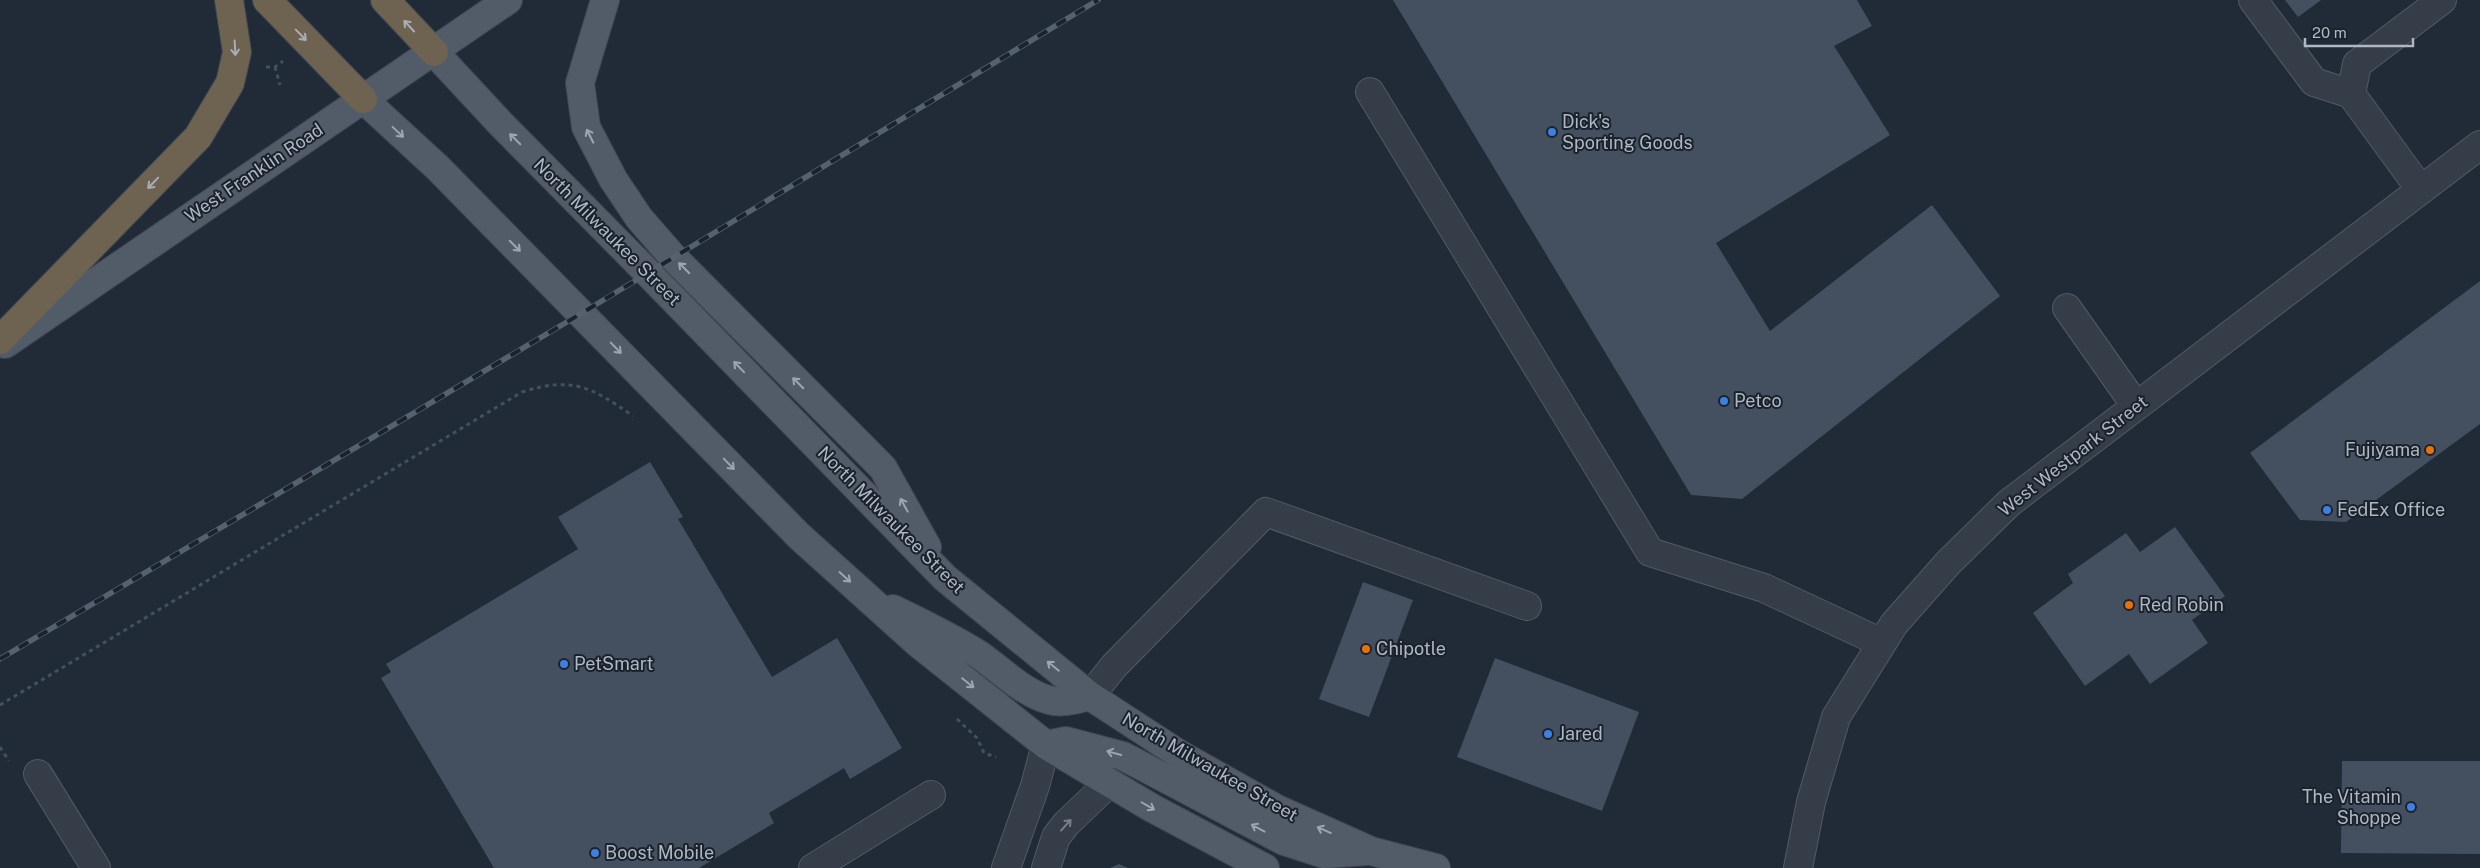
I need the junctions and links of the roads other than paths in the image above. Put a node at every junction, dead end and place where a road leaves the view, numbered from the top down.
1 (230, 0) edge
2 (267, 0) edge
3 (385, 0) edge
4 (508, 0) edge
5 (605, 0) edge
6 (2253, 0) edge
7 (2442, 0) edge
8 (434, 52) junction
9 (1370, 92) dead end
10 (2351, 94) junction
11 (363, 99) junction
12 (2480, 145) edge
13 (2421, 190) junction
14 (2067, 308) dead end
15 (0, 340) edge
16 (0, 347) edge
17 (2136, 406) junction
18 (945, 578) junction
19 (869, 598) junction
20 (1528, 606) dead end
21 (1882, 644) junction
22 (1090, 696) junction
23 (1046, 745) junction
24 (38, 774) dead end
25 (1109, 783) junction
26 (931, 795) dead end
27 (1371, 851) junction
28 (96, 868) edge
29 (813, 868) edge
30 (1006, 868) edge
31 (1046, 868) edge
32 (1265, 868) edge
33 (1436, 868) edge
34 (1798, 868) edge

1 -> 15 highway
2 -> 11 highway
8 -> 3 highway
4 - 8 main road, West Franklin Road
18 -> 5 main road
6 - 10 street
7 - 10 street
8 - 11 main road, West Franklin Road
18 -> 8 main road, North Milwaukee Street
9 - 21 street
10 - 13 street
11 - 16 main road, West Franklin Road
11 -> 19 main road
12 - 13 street, West Westpark Street
13 - 17 street, West Westpark Street
14 - 17 street
17 - 21 street, West Westpark Street
22 -> 18 main road, North Milwaukee Street
19 - 22 main road
19 -> 23 main road
20 - 22 street
21 - 34 street, West Westpark Street
27 -> 22 main road, North Milwaukee Street
23 - 25 main road
27 -> 23 main road
23 - 30 street
24 - 28 street
31 -> 25 street
25 -> 32 main road
26 - 29 street
27 - 33 main road, North Milwaukee Street

